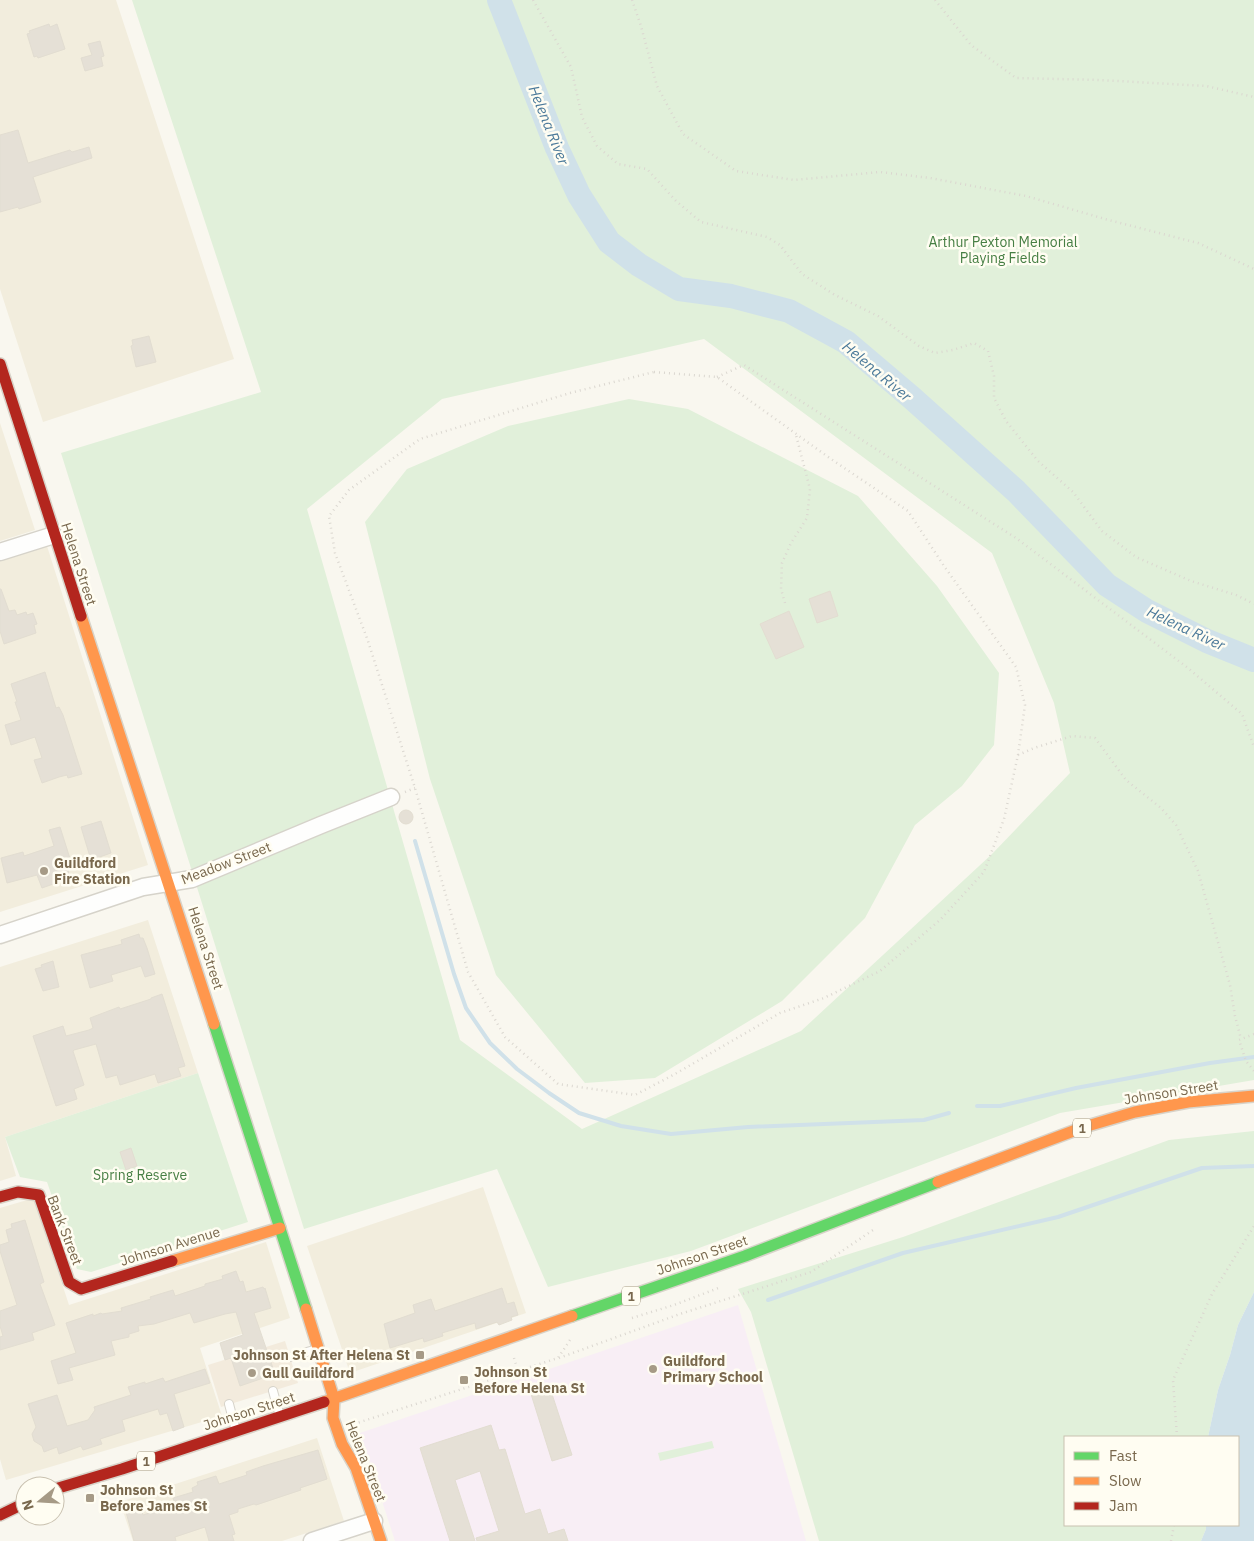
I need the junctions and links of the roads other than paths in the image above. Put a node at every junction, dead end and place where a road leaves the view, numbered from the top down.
1 (0, 364) edge
2 (6, 404) edge
3 (54, 535) junction
4 (0, 552) edge
5 (391, 797) dead end
6 (168, 882) junction
7 (0, 935) edge
8 (1250, 1096) edge
9 (0, 1198) edge
10 (280, 1228) junction
11 (69, 1282) joint
12 (318, 1348) junction
13 (290, 1357) dead end
14 (273, 1390) dead end
15 (334, 1399) junction
16 (229, 1404) dead end
17 (280, 1417) junction
18 (237, 1432) junction
19 (65, 1486) edge
20 (15, 1496) edge
21 (8, 1497) dead end
22 (15, 1508) edge
23 (0, 1515) edge
24 (374, 1521) junction
25 (312, 1541) edge
26 (381, 1541) edge

1 - 2 main road, Helena Street
2 - 3 main road, Helena Street
3 - 4 street
3 - 6 main road, Helena Street
5 - 6 street, Meadow Street
6 - 7 street, Meadow Street
6 - 10 main road, Helena Street
8 - 15 main road, Johnson Street / 1
9 - 11 main road, Bank Street
10 - 11 main road, Johnson Avenue
10 - 12 main road, Helena Street
12 - 13 lane
12 - 15 main road, Helena Street
14 - 17 lane
15 - 17 main road, Johnson Street / 1
15 - 24 main road, Helena Street
16 - 18 lane
17 - 18 main road, Johnson Street / 1
18 - 19 main road, Johnson Street / 1
20 - 21 main road
22 - 23 main road
24 - 25 street
24 - 26 main road, Helena Street

